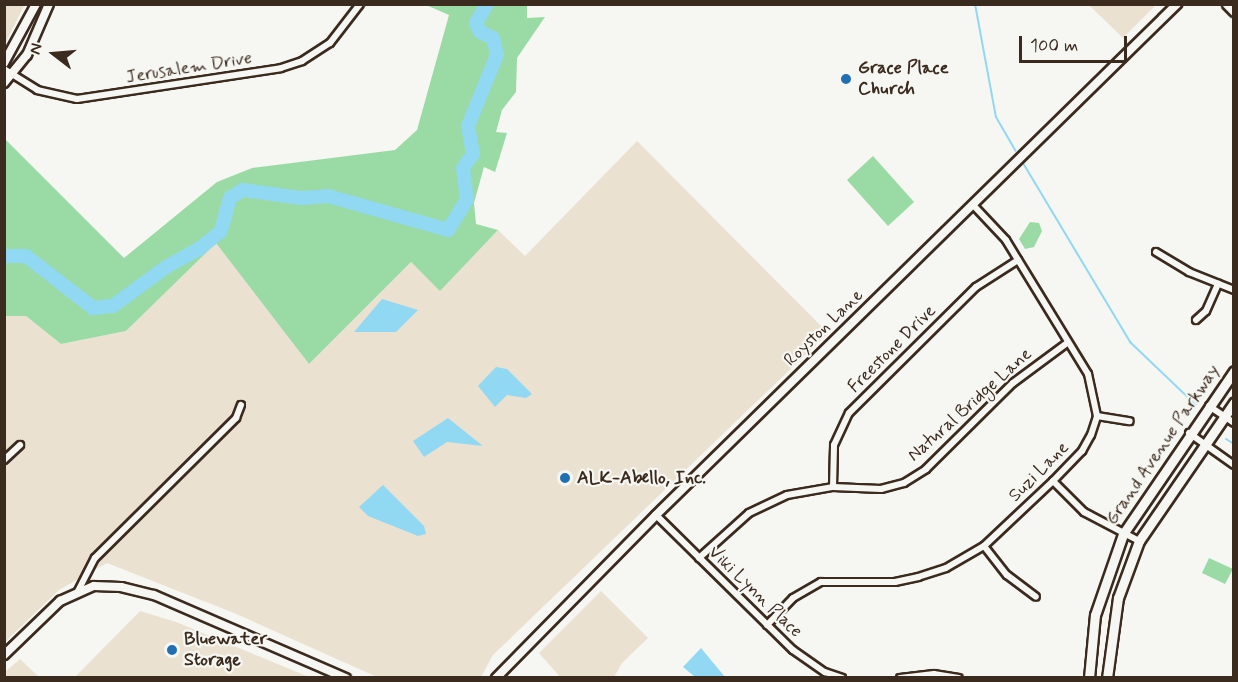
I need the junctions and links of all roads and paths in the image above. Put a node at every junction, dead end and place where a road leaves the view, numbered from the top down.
1 (36, 4) edge
2 (49, 4) edge
3 (360, 4) edge
4 (1177, 4) edge
5 (1227, 4) edge
6 (1233, 11) edge
7 (4, 63) edge
8 (4, 69) edge
9 (12, 75) junction
10 (4, 82) edge
11 (973, 205) junction
12 (1156, 252) dead end
13 (1018, 260) junction
14 (1218, 284) junction
15 (1233, 290) edge
16 (1196, 320) dead end
17 (1067, 343) junction
18 (1233, 371) edge
19 (1233, 403) edge
20 (241, 405) dead end
21 (1209, 406) junction
22 (1097, 416) junction
23 (1224, 416) junction
24 (1130, 421) dead end
25 (1233, 423) edge
26 (1189, 433) junction
27 (1204, 444) junction
28 (20, 445) dead end
29 (4, 460) edge
30 (1233, 465) edge
31 (1053, 482) junction
32 (833, 487) junction
33 (656, 514) junction
34 (1123, 534) junction
35 (1139, 541) junction
36 (984, 546) junction
37 (699, 558) junction
38 (78, 591) junction
39 (1036, 597) dead end
40 (767, 625) junction
41 (4, 656) edge
42 (346, 678) edge
43 (496, 678) edge
44 (842, 678) edge
45 (900, 678) edge
46 (959, 678) edge
47 (1089, 678) edge
48 (1107, 678) edge

1 - 7 street
2 - 9 street
3 - 9 street, Jerusalem Drive
4 - 11 street, Royston Lane
5 - 6 main road
8 - 9 street, Jerusalem Drive
9 - 10 street
11 - 13 street
11 - 33 street, Royston Lane
12 - 14 street
13 - 17 street
13 - 32 street, Freestone Drive
14 - 15 street
14 - 16 street
17 - 22 street
17 - 32 street, Natural Bridge Lane
18 - 21 main road, Grand Avenue Parkway
19 - 23 main road, Grand Avenue Parkway
20 - 38 street
21 - 23 street
21 - 26 main road, Grand Avenue Parkway
22 - 24 street
22 - 31 street, Suzi Lane
23 - 25 street
23 - 27 main road, Grand Avenue Parkway
26 - 27 street
26 - 34 main road, Grand Avenue Parkway
27 - 30 street
27 - 35 main road, Grand Avenue Parkway
28 - 29 street
31 - 34 street
31 - 36 street, Suzi Lane
32 - 37 street, Natural Bridge Lane
33 - 37 street, Viki Lynn Place
33 - 43 street, Royston Lane
34 - 35 street
34 - 47 main road, Grand Avenue Parkway
35 - 48 main road, Grand Avenue Parkway
36 - 39 street
36 - 40 street, Suzi Lane
37 - 40 street, Viki Lynn Place
38 - 41 street
38 - 42 street
40 - 44 street, Viki Lynn Place
45 - 46 street

